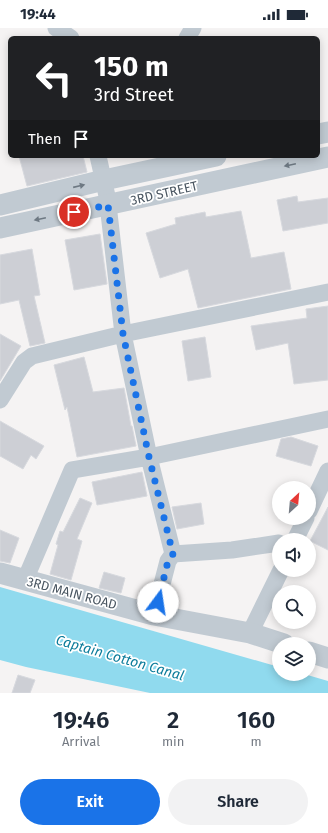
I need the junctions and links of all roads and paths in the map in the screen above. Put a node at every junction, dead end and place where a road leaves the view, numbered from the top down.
1 (56, 28) edge
2 (68, 36) edge
3 (328, 157) edge
4 (98, 158) edge
5 (207, 158) edge
6 (104, 180) junction
7 (0, 205) edge
8 (108, 205) junction
9 (0, 228) edge
10 (328, 292) edge
11 (123, 334) junction
12 (0, 400) edge
13 (328, 419) edge
14 (149, 457) junction
15 (328, 471) edge
16 (316, 496) edge
17 (272, 544) edge
18 (173, 554) junction
19 (0, 573) edge
20 (278, 577) edge
21 (25, 580) junction
22 (154, 615) junction
23 (250, 633) junction
24 (272, 640) edge
25 (316, 654) edge
26 (328, 658) edge

1 - 2 street
3 -> 8 street, 3RD STREET
4 - 6 street
5 - 6 street, 3RD STREET
7 -> 6 street, 3RD STREET
6 - 8 street
8 -> 9 street, 3RD STREET
8 - 11 street
10 - 11 street
11 - 12 street
11 - 14 street
13 - 14 street
14 - 18 street
14 - 21 street
15 - 16 street
17 - 18 street
18 - 22 street
19 - 21 street, 3RD MAIN ROAD
20 - 23 street
21 - 22 street, 3RD MAIN ROAD
22 - 23 street, 3RD MAIN ROAD
23 - 24 street, 3RD MAIN ROAD
25 - 26 street

